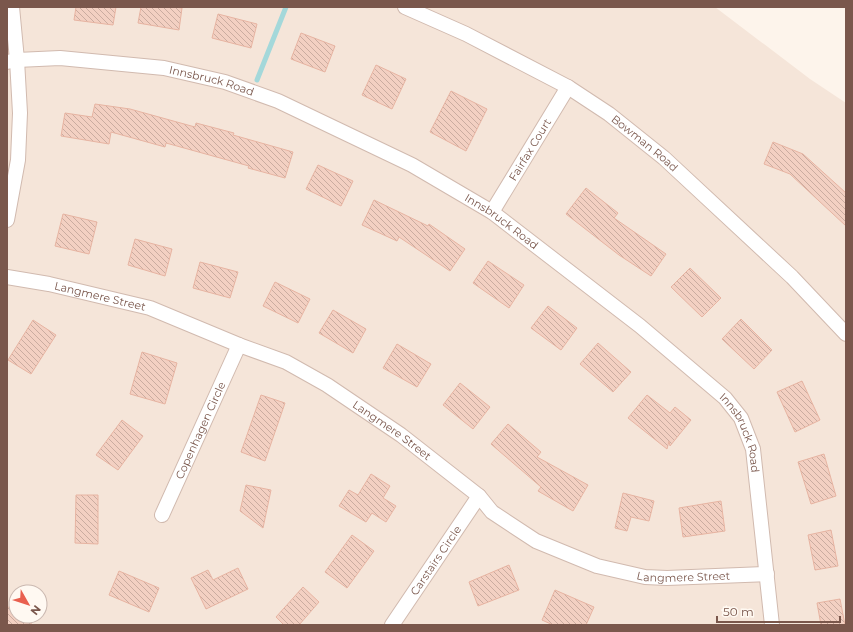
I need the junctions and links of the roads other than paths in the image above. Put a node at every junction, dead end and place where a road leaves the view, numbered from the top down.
1 (12, 7) edge
2 (405, 7) edge
3 (12, 61) edge
4 (568, 88) junction
5 (492, 212) junction
6 (7, 220) edge
7 (7, 277) edge
8 (846, 334) edge
9 (240, 345) junction
10 (479, 496) junction
11 (162, 515) dead end
12 (766, 574) junction
13 (392, 625) edge
14 (772, 625) edge

1 - 3 street
2 - 4 street, Bowman Road
3 - 5 street, Innsbruck Road
3 - 6 street
4 - 5 street, Fairfax Court
4 - 8 street, Bowman Road
5 - 12 street, Innsbruck Road
7 - 9 street, Langmere Street
9 - 10 street, Langmere Street
9 - 11 street, Copenhagen Circle
10 - 12 street, Langmere Street
10 - 13 street, Carstairs Circle
12 - 14 street, Innsbruck Road

